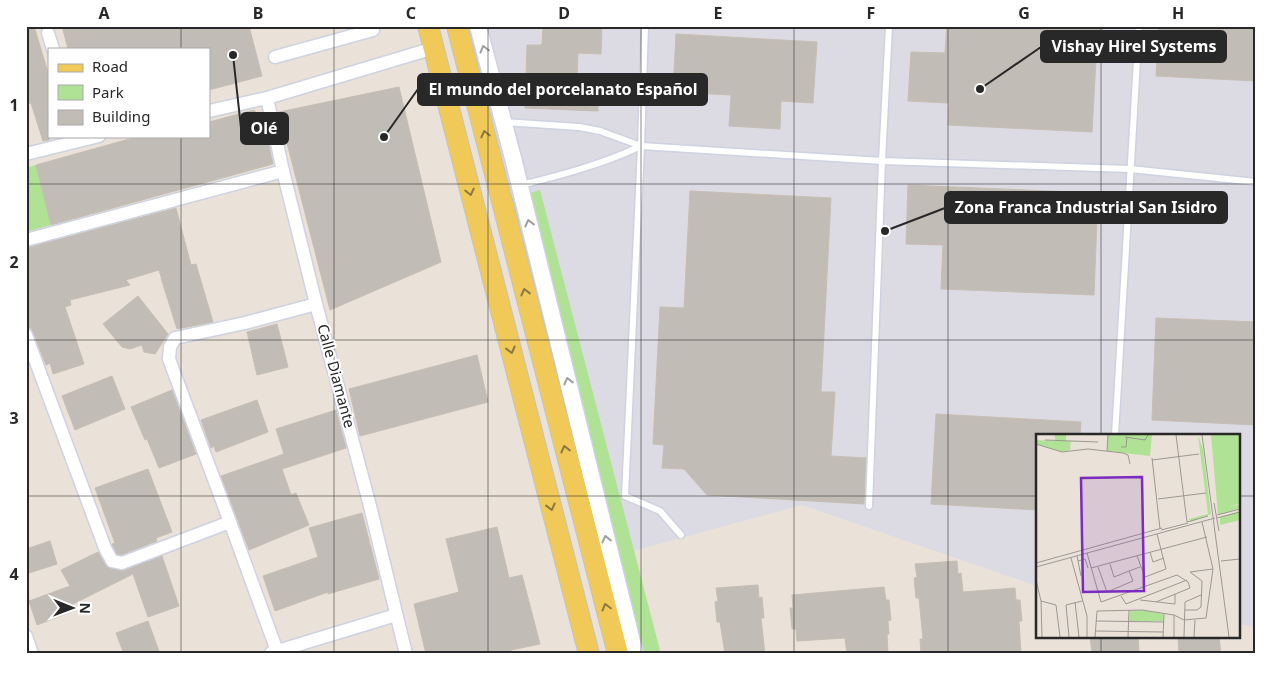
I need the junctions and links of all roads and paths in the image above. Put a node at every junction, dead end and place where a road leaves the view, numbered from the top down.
1 (372, 26) edge
2 (428, 26) edge
3 (457, 26) edge
4 (478, 26) edge
5 (645, 26) edge
6 (889, 26) edge
7 (1139, 26) edge
8 (48, 33) dead end
9 (52, 48) edge
10 (434, 48) junction
11 (275, 57) dead end
12 (267, 98) junction
13 (210, 112) edge
14 (503, 122) junction
15 (80, 138) edge
16 (641, 146) junction
17 (26, 154) edge
18 (882, 161) junction
19 (1130, 169) junction
20 (283, 171) junction
21 (1256, 182) edge
22 (520, 186) junction
23 (26, 240) edge
24 (316, 304) junction
25 (26, 335) edge
26 (1115, 434) edge
27 (869, 506) dead end
28 (230, 522) junction
29 (681, 535) dead end
30 (396, 615) junction
31 (26, 636) edge
32 (274, 653) edge
33 (32, 654) edge
34 (406, 654) edge
35 (589, 654) edge
36 (618, 654) edge
37 (635, 654) edge

1 - 11 street
2 - 10 main road
36 -> 3 main road
14 -> 4 street
5 - 16 lane
6 - 18 lane
7 - 19 lane
8 - 9 street
10 - 12 street
10 -> 35 main road
12 - 13 street
12 - 20 street, Calle Diamante
14 - 16 lane
14 - 22 street
15 - 17 street
16 - 18 lane
16 - 22 lane
16 - 29 lane
18 - 19 lane
18 - 27 lane
19 - 21 lane
19 - 26 lane
20 - 23 street
20 - 24 street, Calle Diamante
37 -> 22 street
24 - 28 street
24 - 30 street, Calle Diamante
25 - 28 street
28 - 32 street
30 - 32 street
30 - 34 street, Calle Diamante
31 - 33 street

